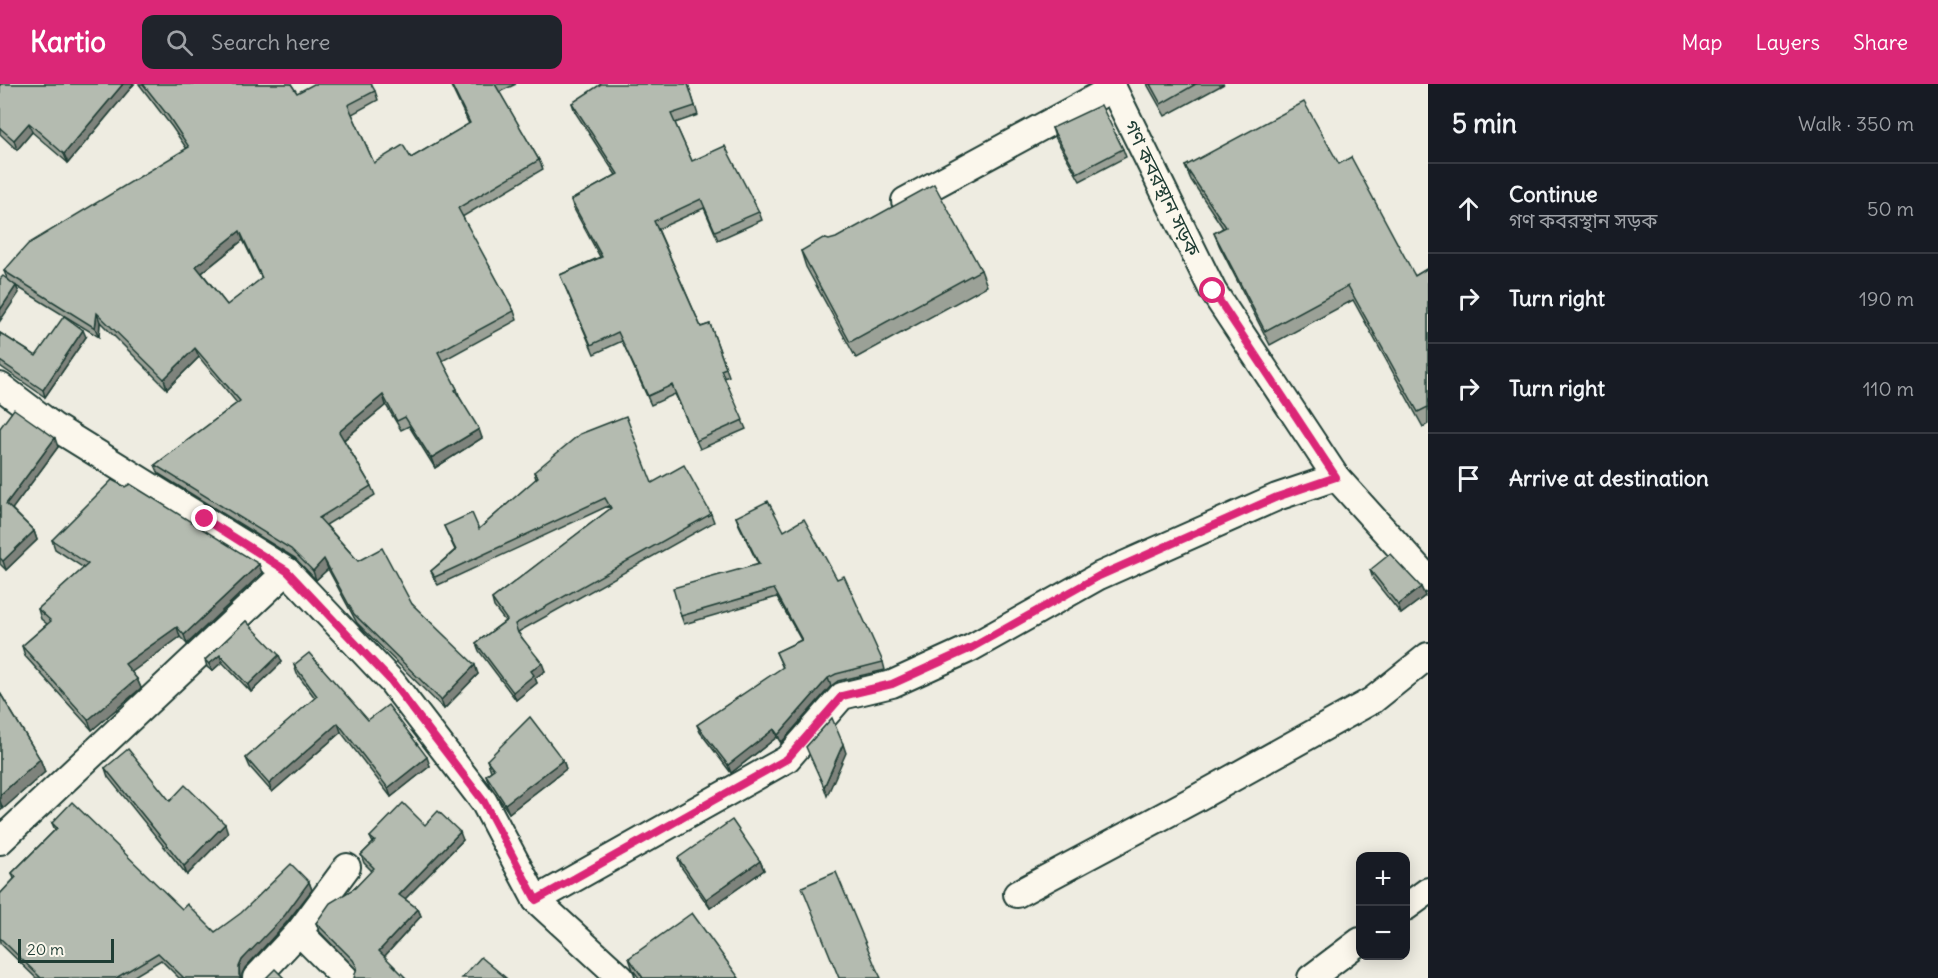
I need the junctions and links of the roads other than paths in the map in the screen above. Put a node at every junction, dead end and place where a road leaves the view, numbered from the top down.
1 (1112, 86) edge
2 (888, 210) edge
3 (0, 386) edge
4 (1336, 477) junction
5 (287, 571) junction
6 (1428, 579) edge
7 (1428, 656) edge
8 (0, 841) edge
9 (347, 867) dead end
10 (1428, 891) edge
11 (1017, 894) dead end
12 (536, 900) junction
13 (1409, 906) edge
14 (299, 932) junction
15 (1356, 944) edge
16 (256, 978) edge
17 (345, 978) edge
18 (621, 978) edge
19 (1311, 978) edge

1 - 2 street
1 - 4 street, গণ কবরস্থান সড়ক
3 - 5 street
4 - 6 street, গণ কবরস্থান সড়ক
4 - 12 street
5 - 8 street
5 - 12 street
7 - 11 street
9 - 14 street
10 - 13 street
12 - 18 street
14 - 16 street
14 - 17 street
15 - 19 street

